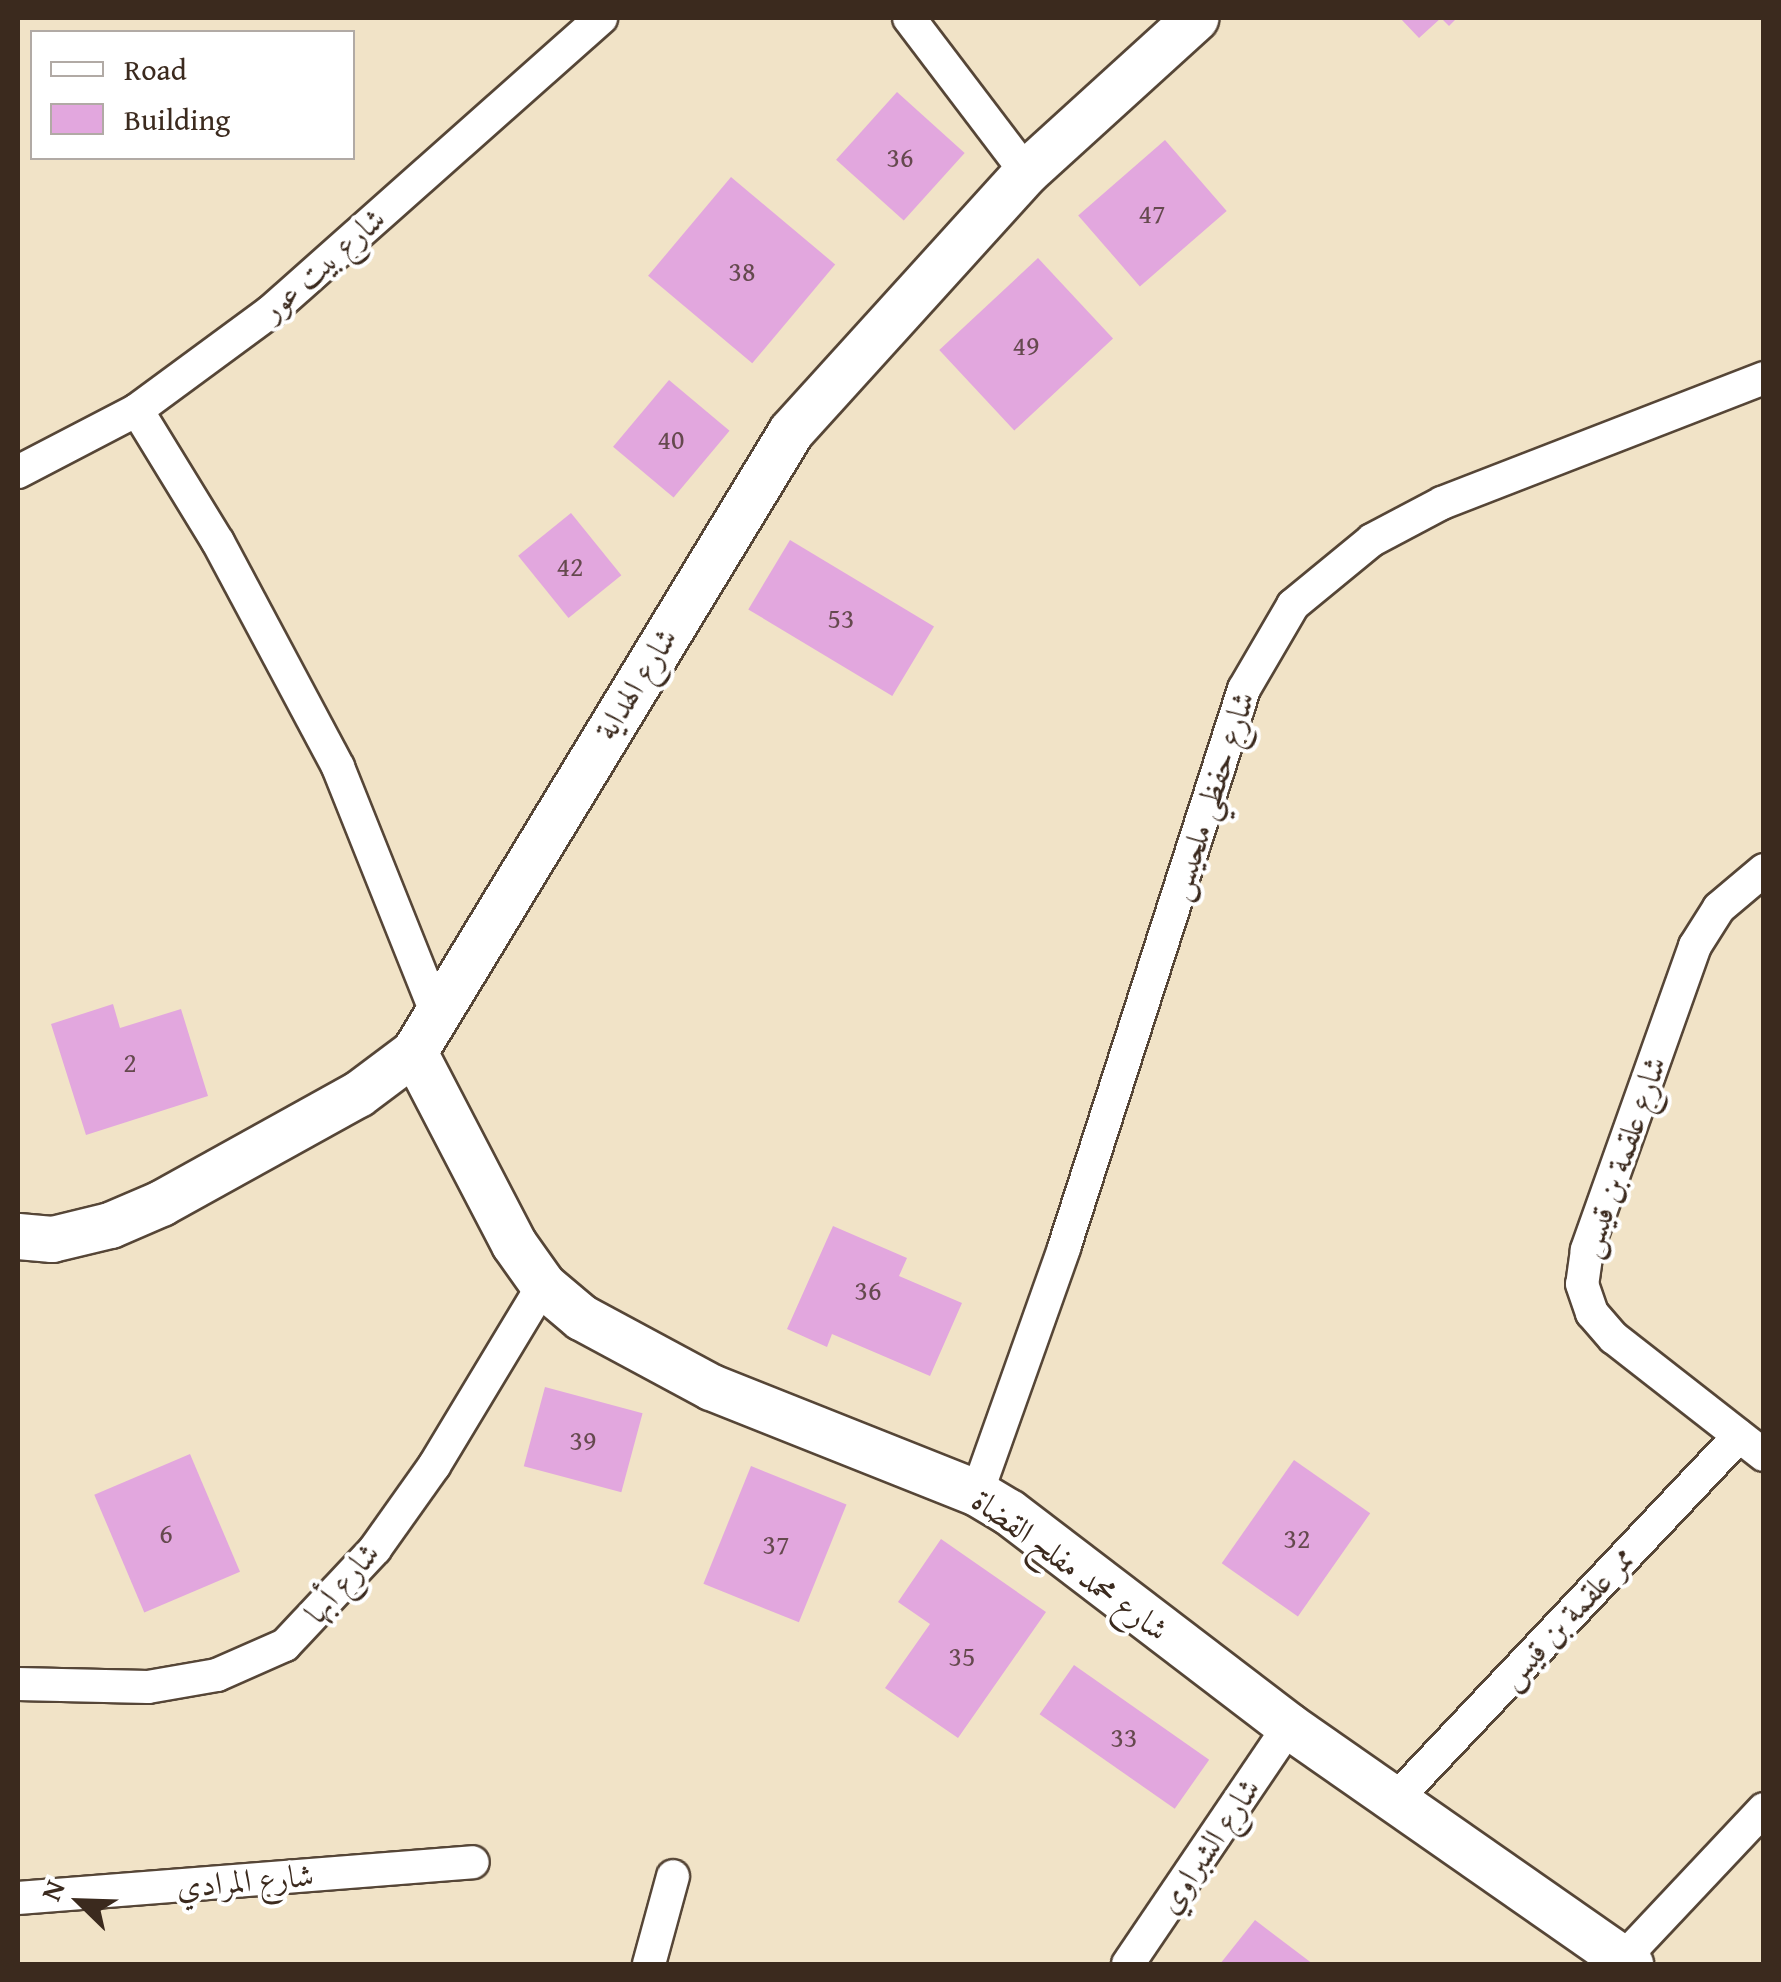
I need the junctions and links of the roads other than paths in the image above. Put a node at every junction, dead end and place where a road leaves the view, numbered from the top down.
1 (600, 18) edge
2 (909, 18) edge
3 (1196, 18) edge
4 (1026, 172) junction
5 (1764, 378) edge
6 (137, 410) junction
7 (18, 472) edge
8 (1764, 870) edge
9 (426, 1034) junction
10 (18, 1236) edge
11 (543, 1285) junction
12 (1751, 1446) edge
13 (977, 1493) junction
14 (18, 1684) edge
15 (1289, 1726) junction
16 (1395, 1800) junction
17 (1764, 1809) edge
18 (473, 1862) dead end
19 (673, 1876) dead end
20 (18, 1898) edge
21 (1624, 1963) edge
22 (649, 1964) edge
23 (1128, 1964) edge

1 - 6 street, شارع بيت عور
2 - 4 street
3 - 4 street, شارع الهداية
4 - 9 street, شارع الهداية
5 - 13 street, شارع حفظي ملحيس
6 - 7 street, شارع بيت عور
6 - 9 street
8 - 12 street, شارع علقمة بن قيس
9 - 10 street, شارع الهداية
9 - 11 street, شارع محمد مفلح القضاة
11 - 13 street, شارع محمد مفلح القضاة
11 - 14 street, شارع أبها
12 - 16 street, ممر علقمة بن قيس
13 - 15 street, شارع محمد مفلح القضاة
15 - 16 street, شارع محمد مفلح القضاة
15 - 23 street, شارع الشبراوي
16 - 21 street, شارع محمد مفلح القضاة
17 - 21 street
18 - 20 street, شارع المرادي
19 - 22 street

